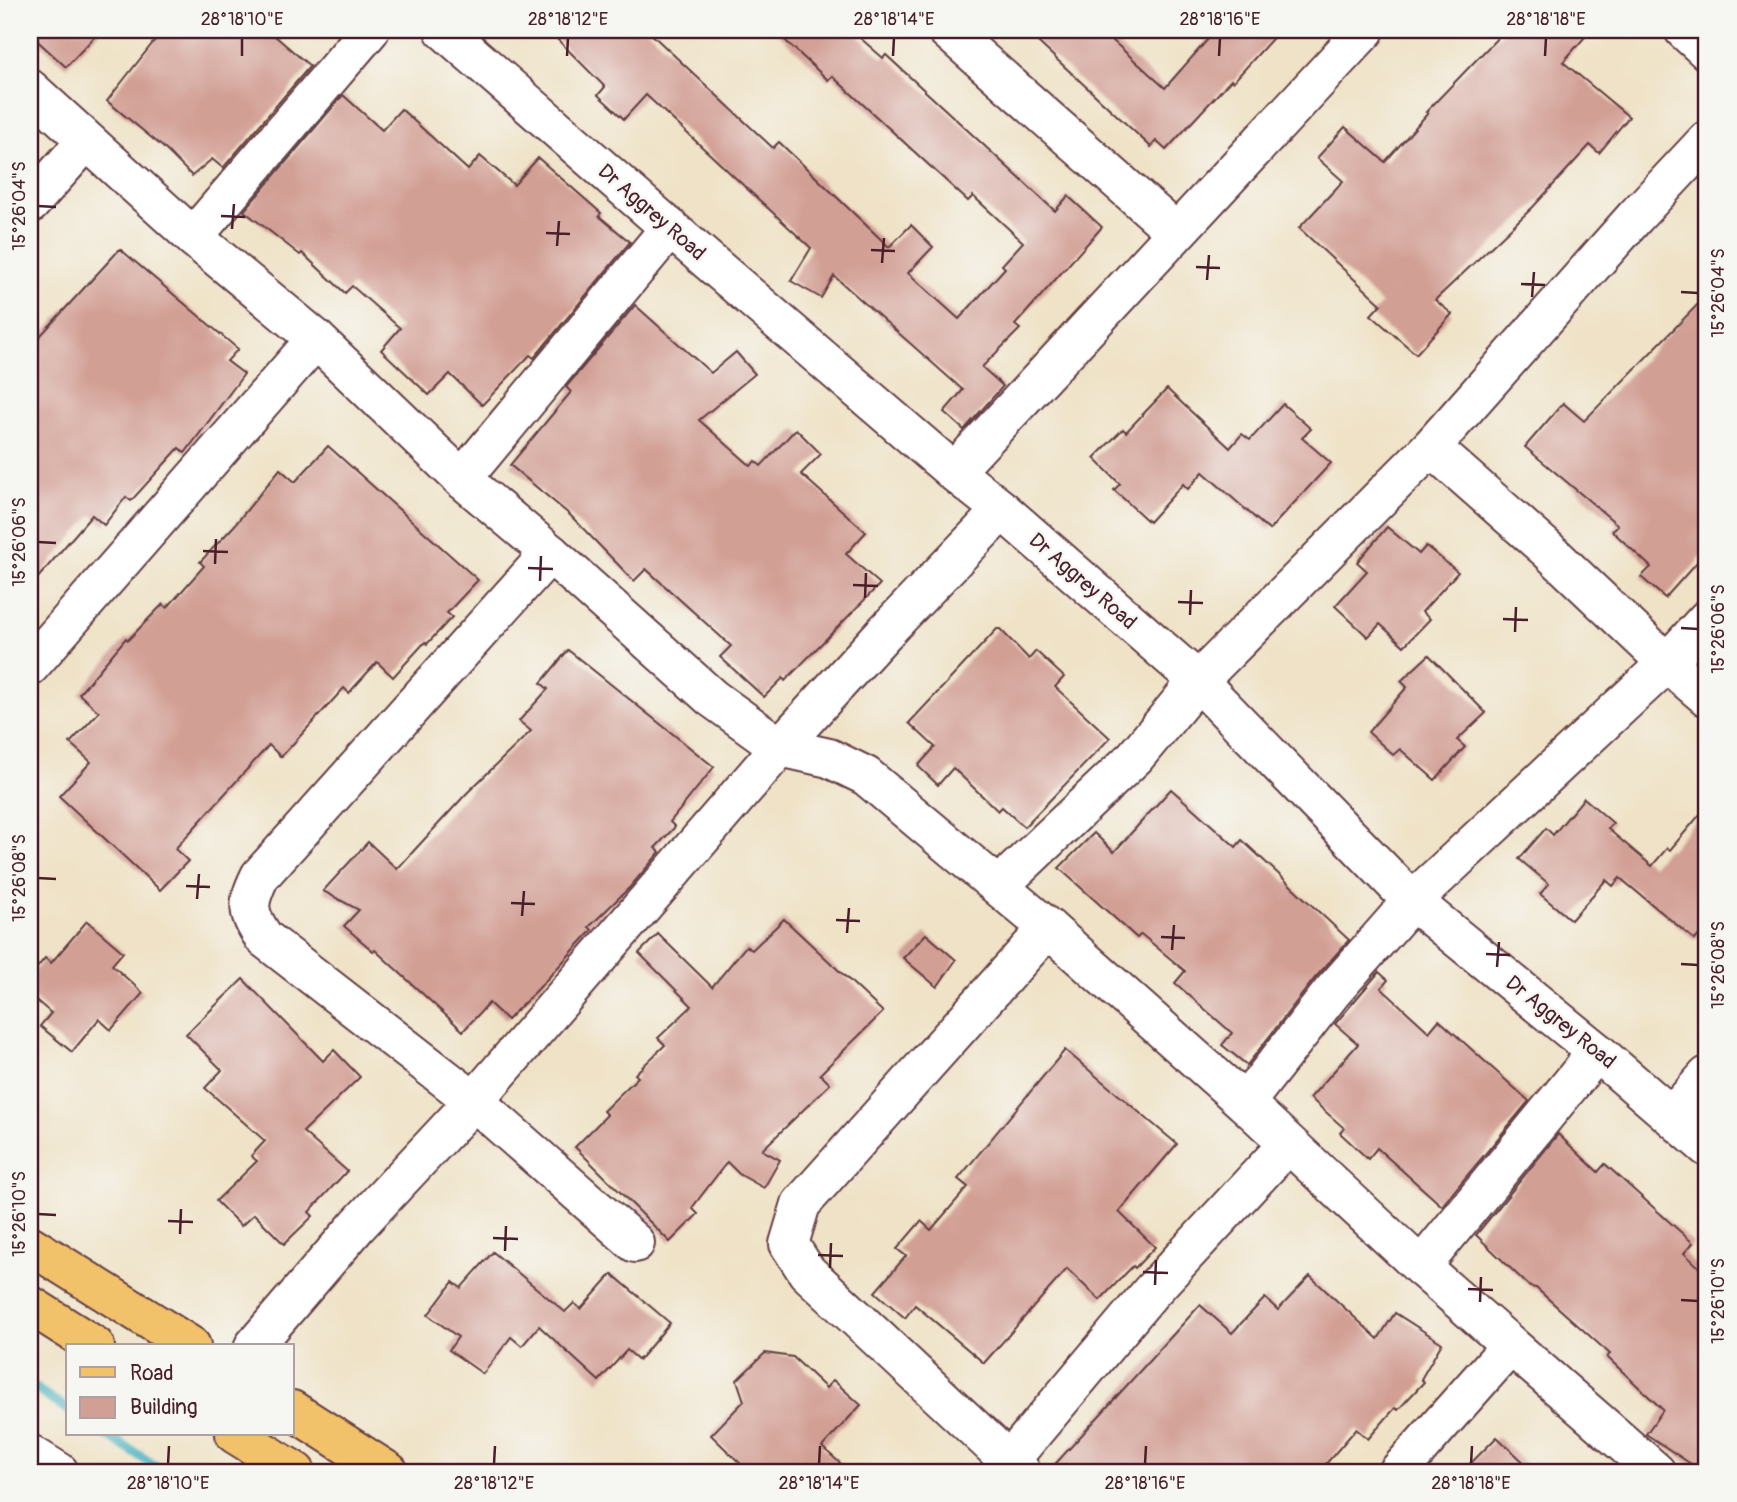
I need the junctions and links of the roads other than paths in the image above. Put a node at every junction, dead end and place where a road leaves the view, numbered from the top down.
1 (370, 30) edge
2 (947, 30) edge
3 (1365, 30) edge
4 (1684, 30) edge
5 (454, 33) edge
6 (1707, 51) edge
7 (30, 89) edge
8 (1707, 140) edge
9 (86, 141) junction
10 (30, 204) edge
11 (670, 228) junction
12 (1176, 232) junction
13 (193, 237) junction
14 (316, 339) junction
15 (1431, 447) junction
16 (954, 472) junction
17 (462, 479) junction
18 (1002, 510) junction
19 (550, 552) junction
20 (1707, 620) edge
21 (1667, 663) junction
22 (30, 666) edge
23 (1198, 681) junction
24 (1707, 697) edge
25 (780, 747) junction
26 (999, 886) junction
27 (1412, 901) junction
28 (1048, 928) junction
29 (1597, 1052) junction
30 (1707, 1076) edge
31 (474, 1101) junction
32 (1245, 1103) junction
33 (1672, 1116) junction
34 (1287, 1144) junction
35 (1707, 1147) edge
36 (635, 1243) dead end
37 (30, 1245) edge
38 (1420, 1267) junction
39 (30, 1305) edge
40 (92, 1344) edge
41 (188, 1344) edge
42 (256, 1344) edge
43 (1510, 1346) junction
44 (294, 1411) edge
45 (238, 1436) edge
46 (30, 1454) edge
47 (1011, 1469) edge
48 (59, 1472) edge
49 (296, 1472) edge
50 (389, 1472) edge
51 (1398, 1472) edge
52 (1656, 1472) edge

1 - 13 street
2 - 12 street
3 - 12 street
4 - 6 street
5 - 11 street, Dr Aggrey Road
7 - 9 street
8 - 15 street
9 - 10 street
9 - 13 street
11 - 16 street, Dr Aggrey Road
11 - 17 street
12 - 16 street
13 - 14 street
14 - 17 street
14 - 22 street
15 - 21 street
15 - 23 street
16 - 18 street, Dr Aggrey Road
17 - 19 street
18 - 23 street, Dr Aggrey Road
18 - 25 street
19 - 25 street
19 - 31 street
20 - 21 street
21 - 24 street
21 - 27 street
23 - 26 street
23 - 27 street, Dr Aggrey Road
25 - 26 street
25 - 31 street
26 - 28 street
27 - 29 street, Dr Aggrey Road
27 - 32 street
28 - 32 street
28 - 47 street
29 - 33 street, Dr Aggrey Road
29 - 38 street
30 - 33 street
31 - 36 street
31 - 42 street
32 - 34 street
33 - 35 street, Dr Aggrey Road
34 - 38 street
34 - 47 street
37 - 41 main road
38 - 43 street
39 - 40 main road
43 - 51 street
43 - 52 street
44 - 50 main road
45 - 49 main road
46 - 48 street

